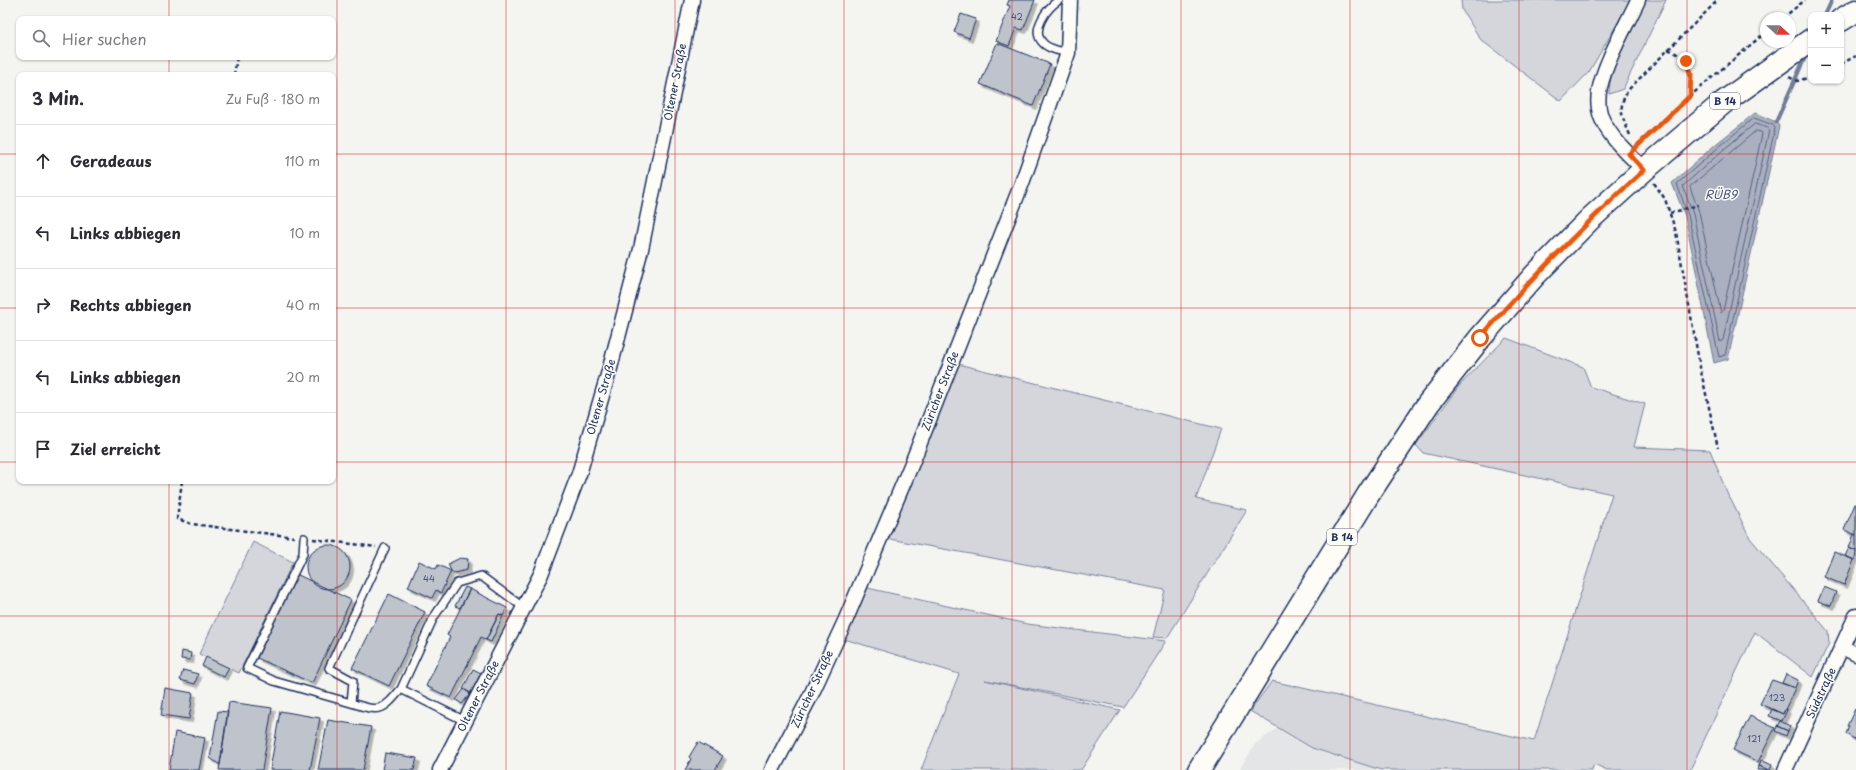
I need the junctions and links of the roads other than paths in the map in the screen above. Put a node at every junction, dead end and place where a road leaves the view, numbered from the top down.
1 (692, 0) edge
2 (1059, 0) edge
3 (1070, 0) edge
4 (1638, 0) edge
5 (1856, 10) edge
6 (1844, 18) edge
7 (1808, 42) edge
8 (1068, 53) junction
9 (1644, 170) junction
10 (304, 538) road end
11 (385, 548) road end
12 (523, 607) junction
13 (1856, 616) edge
14 (1842, 647) junction
15 (1856, 654) edge
16 (401, 689) junction
17 (351, 703) junction
18 (465, 721) junction
19 (440, 770) edge
20 (772, 770) edge
21 (1199, 770) edge
22 (1785, 770) edge

1 - 12 street, Oltener Straße
2 - 8 lane
3 - 8 street, Züricher Straße
4 - 9 street
5 - 6 main road
7 - 9 main road, B 14
8 - 20 street, Züricher Straße
9 - 21 main road, B 14
10 - 17 lane
11 - 17 lane
12 - 16 lane
12 - 18 street, Oltener Straße
13 - 14 street, Südstraße
14 - 15 street
14 - 22 street, Südstraße
16 - 17 lane
16 - 18 lane
18 - 19 street, Oltener Straße

